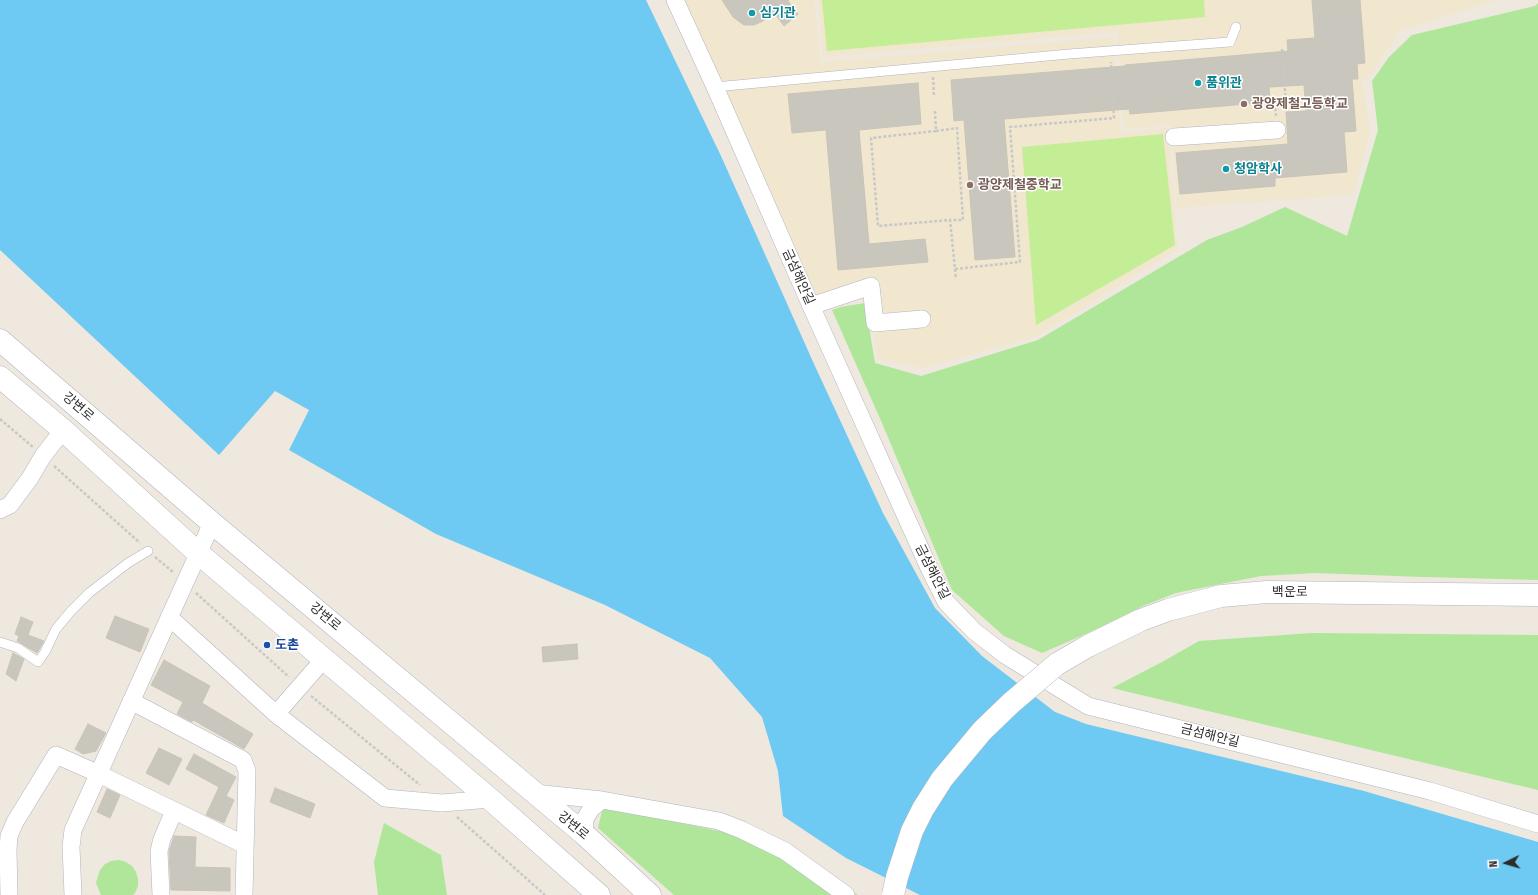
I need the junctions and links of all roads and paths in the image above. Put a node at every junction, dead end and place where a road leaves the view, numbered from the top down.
1 (674, 0) edge
2 (1236, 27) dead end
3 (1282, 49) dead end
4 (1110, 51) junction
5 (933, 67) junction
6 (715, 87) junction
7 (934, 97) dead end
8 (935, 111) dead end
9 (1277, 130) junction
10 (936, 131) junction
11 (1174, 137) dead end
12 (1281, 172) dead end
13 (950, 220) junction
14 (955, 269) junction
15 (956, 278) dead end
16 (811, 306) junction
17 (922, 318) dead end
18 (0, 340) edge
19 (0, 377) edge
20 (0, 419) edge
21 (63, 430) junction
22 (43, 456) junction
23 (0, 510) edge
24 (212, 523) junction
25 (148, 551) junction
26 (198, 553) junction
27 (185, 583) junction
28 (1538, 595) edge
29 (169, 617) junction
30 (0, 642) edge
31 (324, 659) junction
32 (299, 686) junction
33 (131, 701) junction
34 (276, 714) junction
35 (99, 774) junction
36 (534, 793) junction
37 (490, 799) junction
38 (602, 800) junction
39 (442, 803) junction
40 (174, 811) junction
41 (1538, 824) edge
42 (584, 834) junction
43 (245, 845) junction
44 (9, 895) edge
45 (73, 895) edge
46 (161, 895) edge
47 (244, 895) edge
48 (545, 895) edge
49 (599, 895) edge
50 (650, 895) edge
51 (846, 895) edge
52 (893, 895) edge

1 - 6 street, 금섬해안길
2 - 4 lane
3 - 9 path
4 - 5 lane
4 - 14 path
5 - 6 lane
5 - 7 path
6 - 16 street, 금섬해안길
8 - 10 path
9 - 11 street
9 - 12 path
10 - 13 path
10 - 13 path
13 - 14 path
14 - 15 path
16 - 17 street
16 - 41 street, 금섬해안길
18 - 24 main road, 강변로
19 - 21 main road
20 - 22 path
21 - 22 street
21 - 26 main road
22 - 23 street
22 - 25 path
24 - 26 street
24 - 36 main road, 강변로
25 - 27 path
25 - 30 lane
26 - 27 street
26 - 31 main road
27 - 29 street
27 - 32 path
28 - 52 main road, 백운로, bridge
29 - 33 street
29 - 34 street
31 - 32 street
31 - 37 main road
32 - 34 street
32 - 39 path
33 - 35 street
33 - 43 street
34 - 39 street
35 - 40 street
35 - 44 street
35 - 45 street
36 - 38 street
36 - 42 main road, 강변로
37 - 39 street
37 - 49 main road
38 - 42 street
38 - 51 street
39 - 48 path
40 - 43 street
40 - 46 street
42 - 50 main road, 강변로
43 - 47 street

